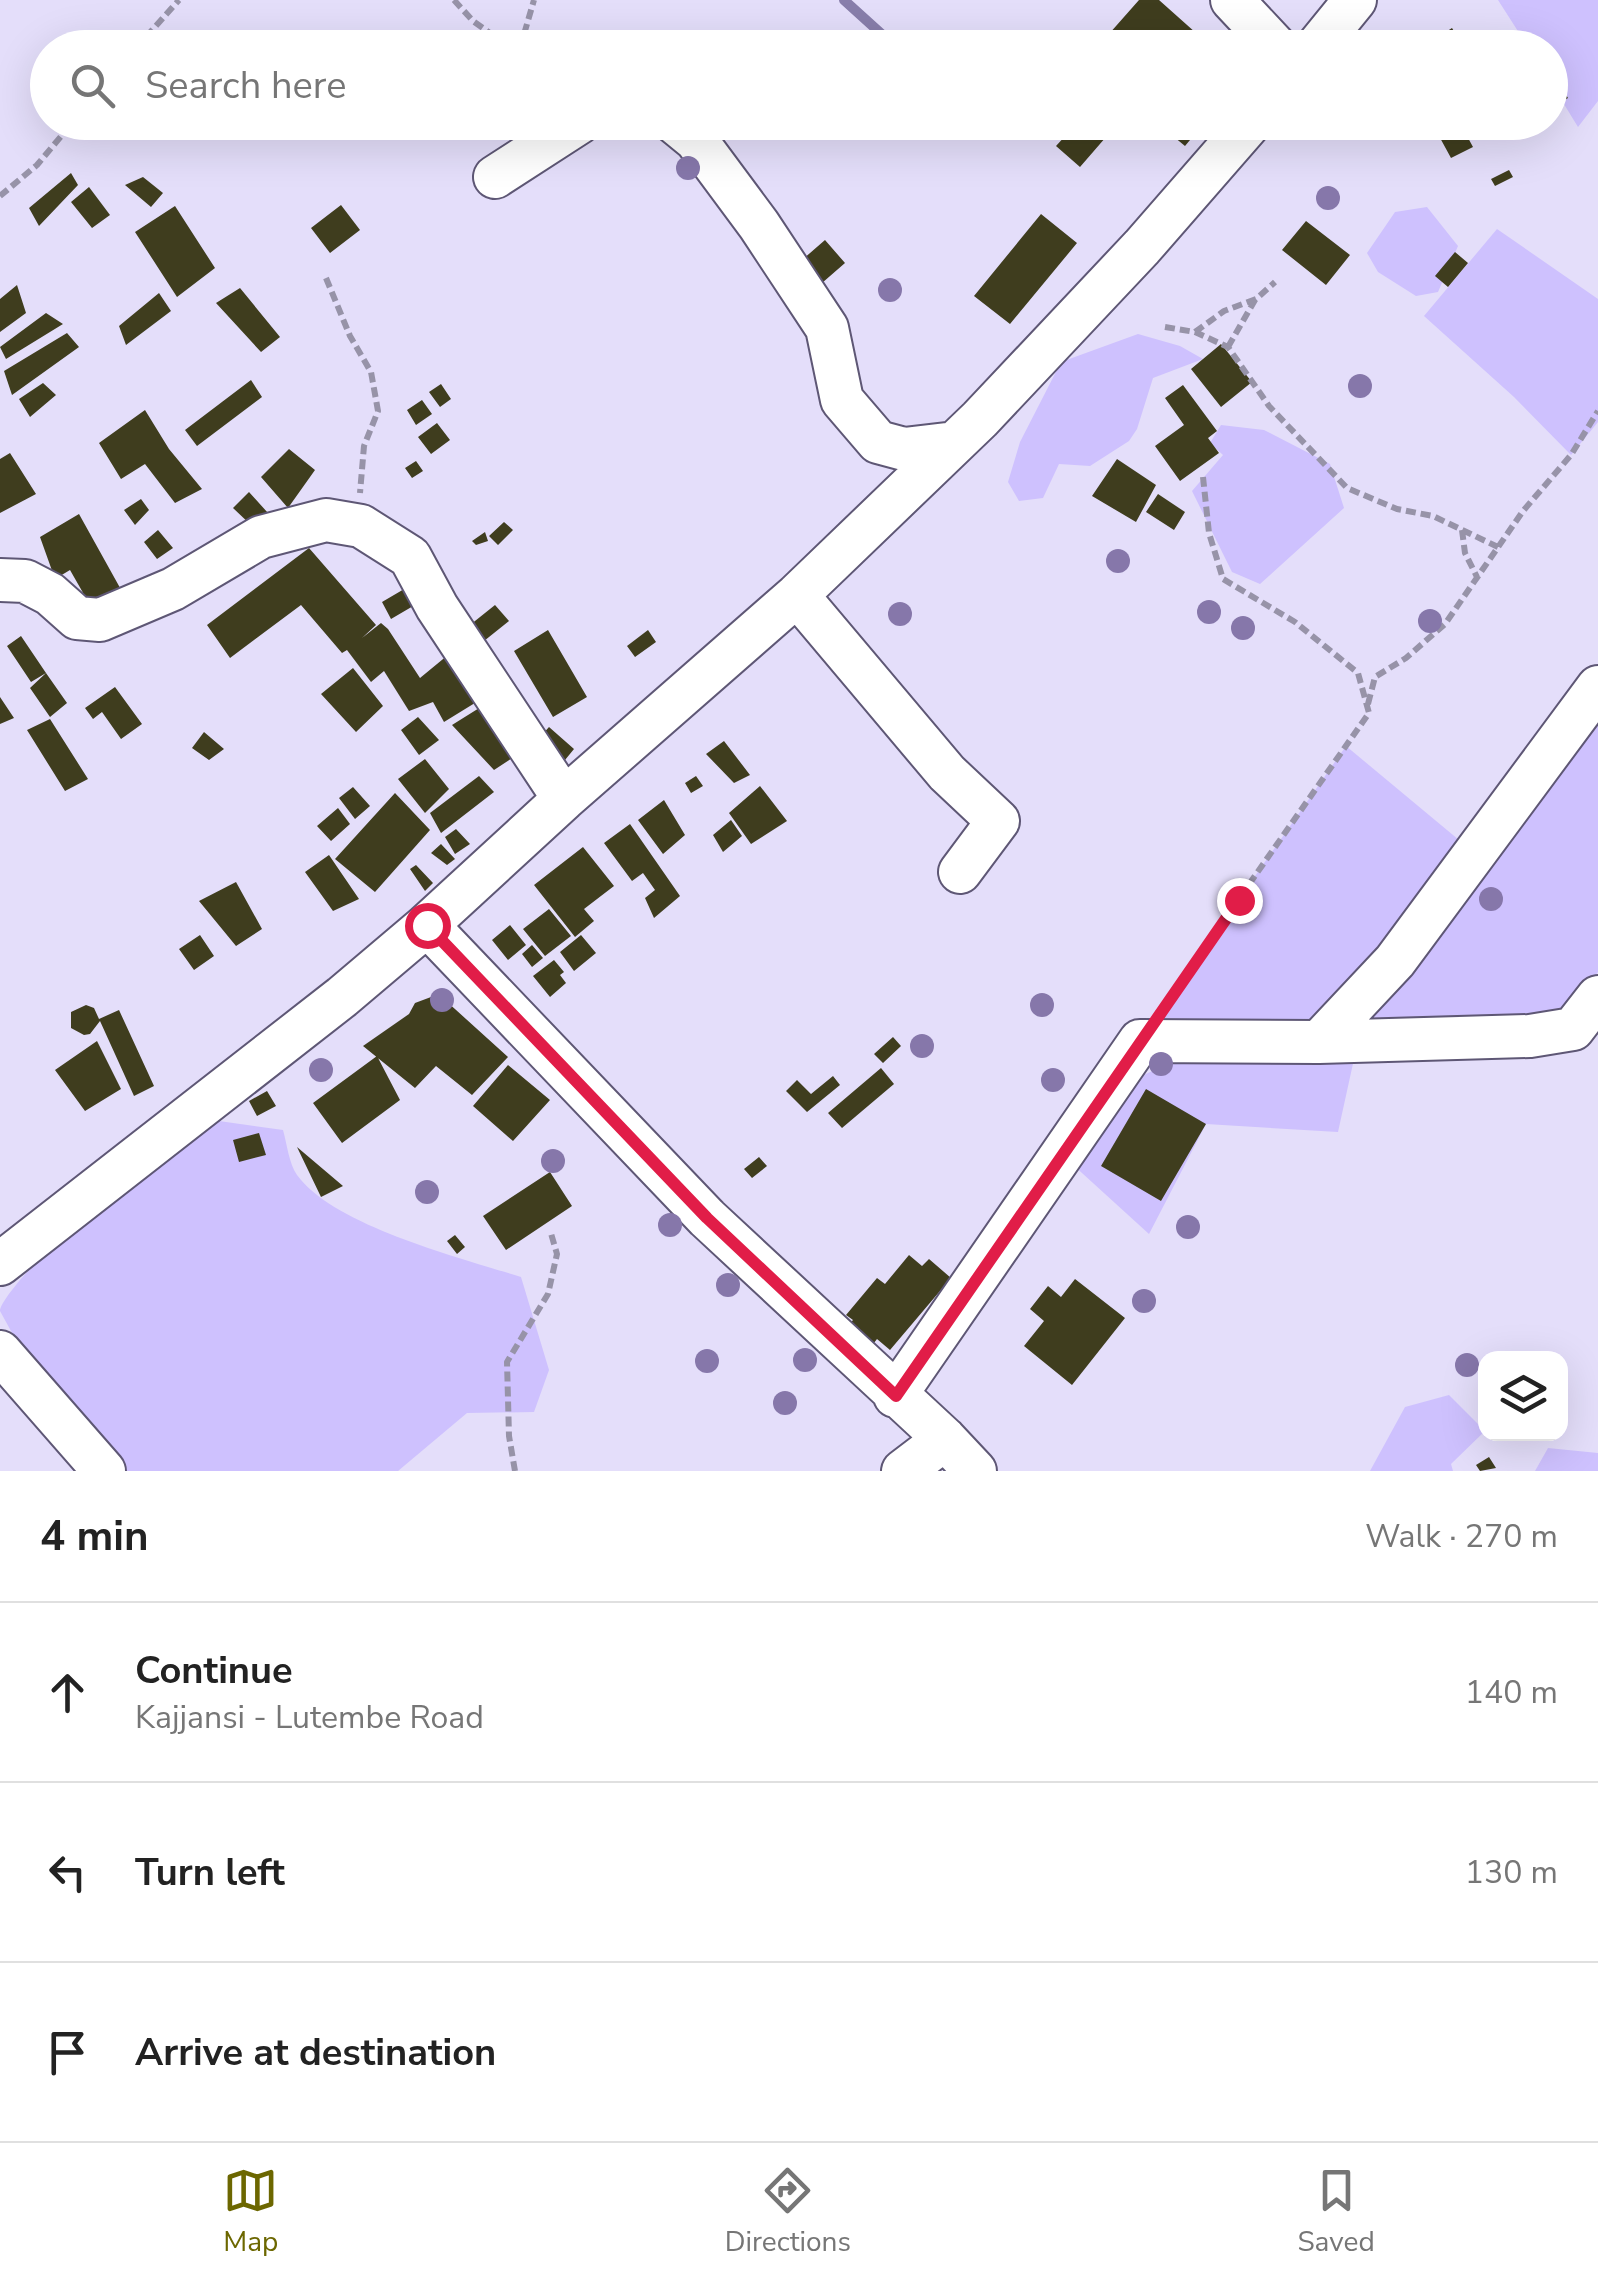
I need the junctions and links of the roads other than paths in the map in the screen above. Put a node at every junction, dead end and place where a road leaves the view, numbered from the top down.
1 (1232, 0) edge
2 (1355, 0) edge
3 (1260, 30) edge
4 (1331, 30) edge
5 (552, 140) edge
6 (696, 140) edge
7 (1235, 140) edge
8 (495, 176) dead end
9 (955, 443) junction
10 (0, 580) edge
11 (797, 595) junction
12 (1598, 686) edge
13 (564, 799) junction
14 (960, 872) dead end
15 (427, 925) junction
16 (1590, 1018) edge
17 (1319, 1042) junction
18 (0, 1264) edge
19 (0, 1352) edge
20 (896, 1396) junction
21 (945, 1439) junction
22 (104, 1471) edge
23 (903, 1471) edge
24 (975, 1471) edge

1 - 3 street
2 - 4 street
5 - 8 street
6 - 9 street
7 - 9 street
9 - 11 street
10 - 13 street
11 - 13 street
11 - 14 street
12 - 17 street
13 - 15 street
15 - 18 street
15 - 20 street
16 - 17 street
17 - 20 street
19 - 22 street
20 - 21 street
21 - 23 street
21 - 24 street

